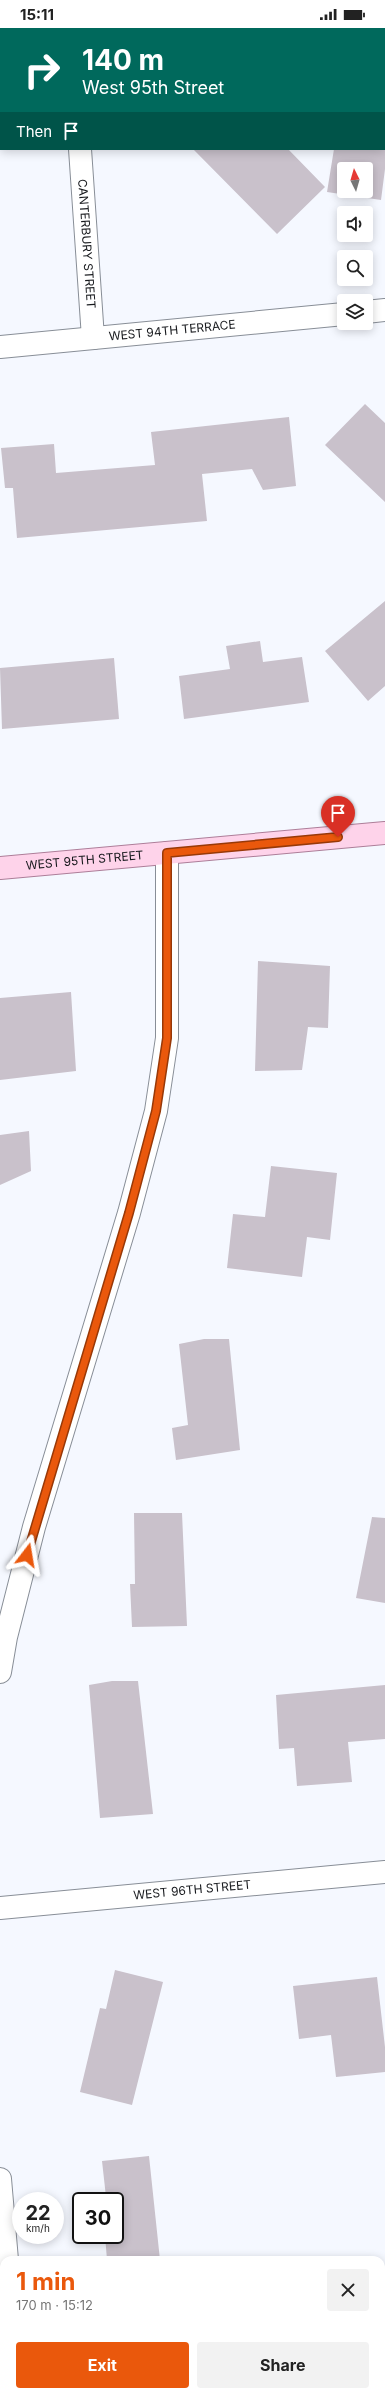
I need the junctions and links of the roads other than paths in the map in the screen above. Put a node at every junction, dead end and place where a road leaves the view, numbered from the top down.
1 (80, 150) edge
2 (385, 310) edge
3 (373, 311) edge
4 (337, 315) edge
5 (94, 338) junction
6 (0, 347) edge
7 (385, 833) edge
8 (167, 853) junction
9 (0, 868) edge
10 (0, 1672) edge
11 (385, 1872) edge
12 (0, 1908) edge
13 (0, 2179) edge
14 (7, 2256) edge

1 - 5 street, CANTERBURY STREET
2 - 3 street
4 - 5 street, WEST 94TH TERRACE
5 - 6 street, WEST 94TH TERRACE
7 - 8 main road, WEST 95TH STREET
8 - 9 main road, WEST 95TH STREET
8 - 10 street
11 - 12 street, WEST 96TH STREET
13 - 14 street

